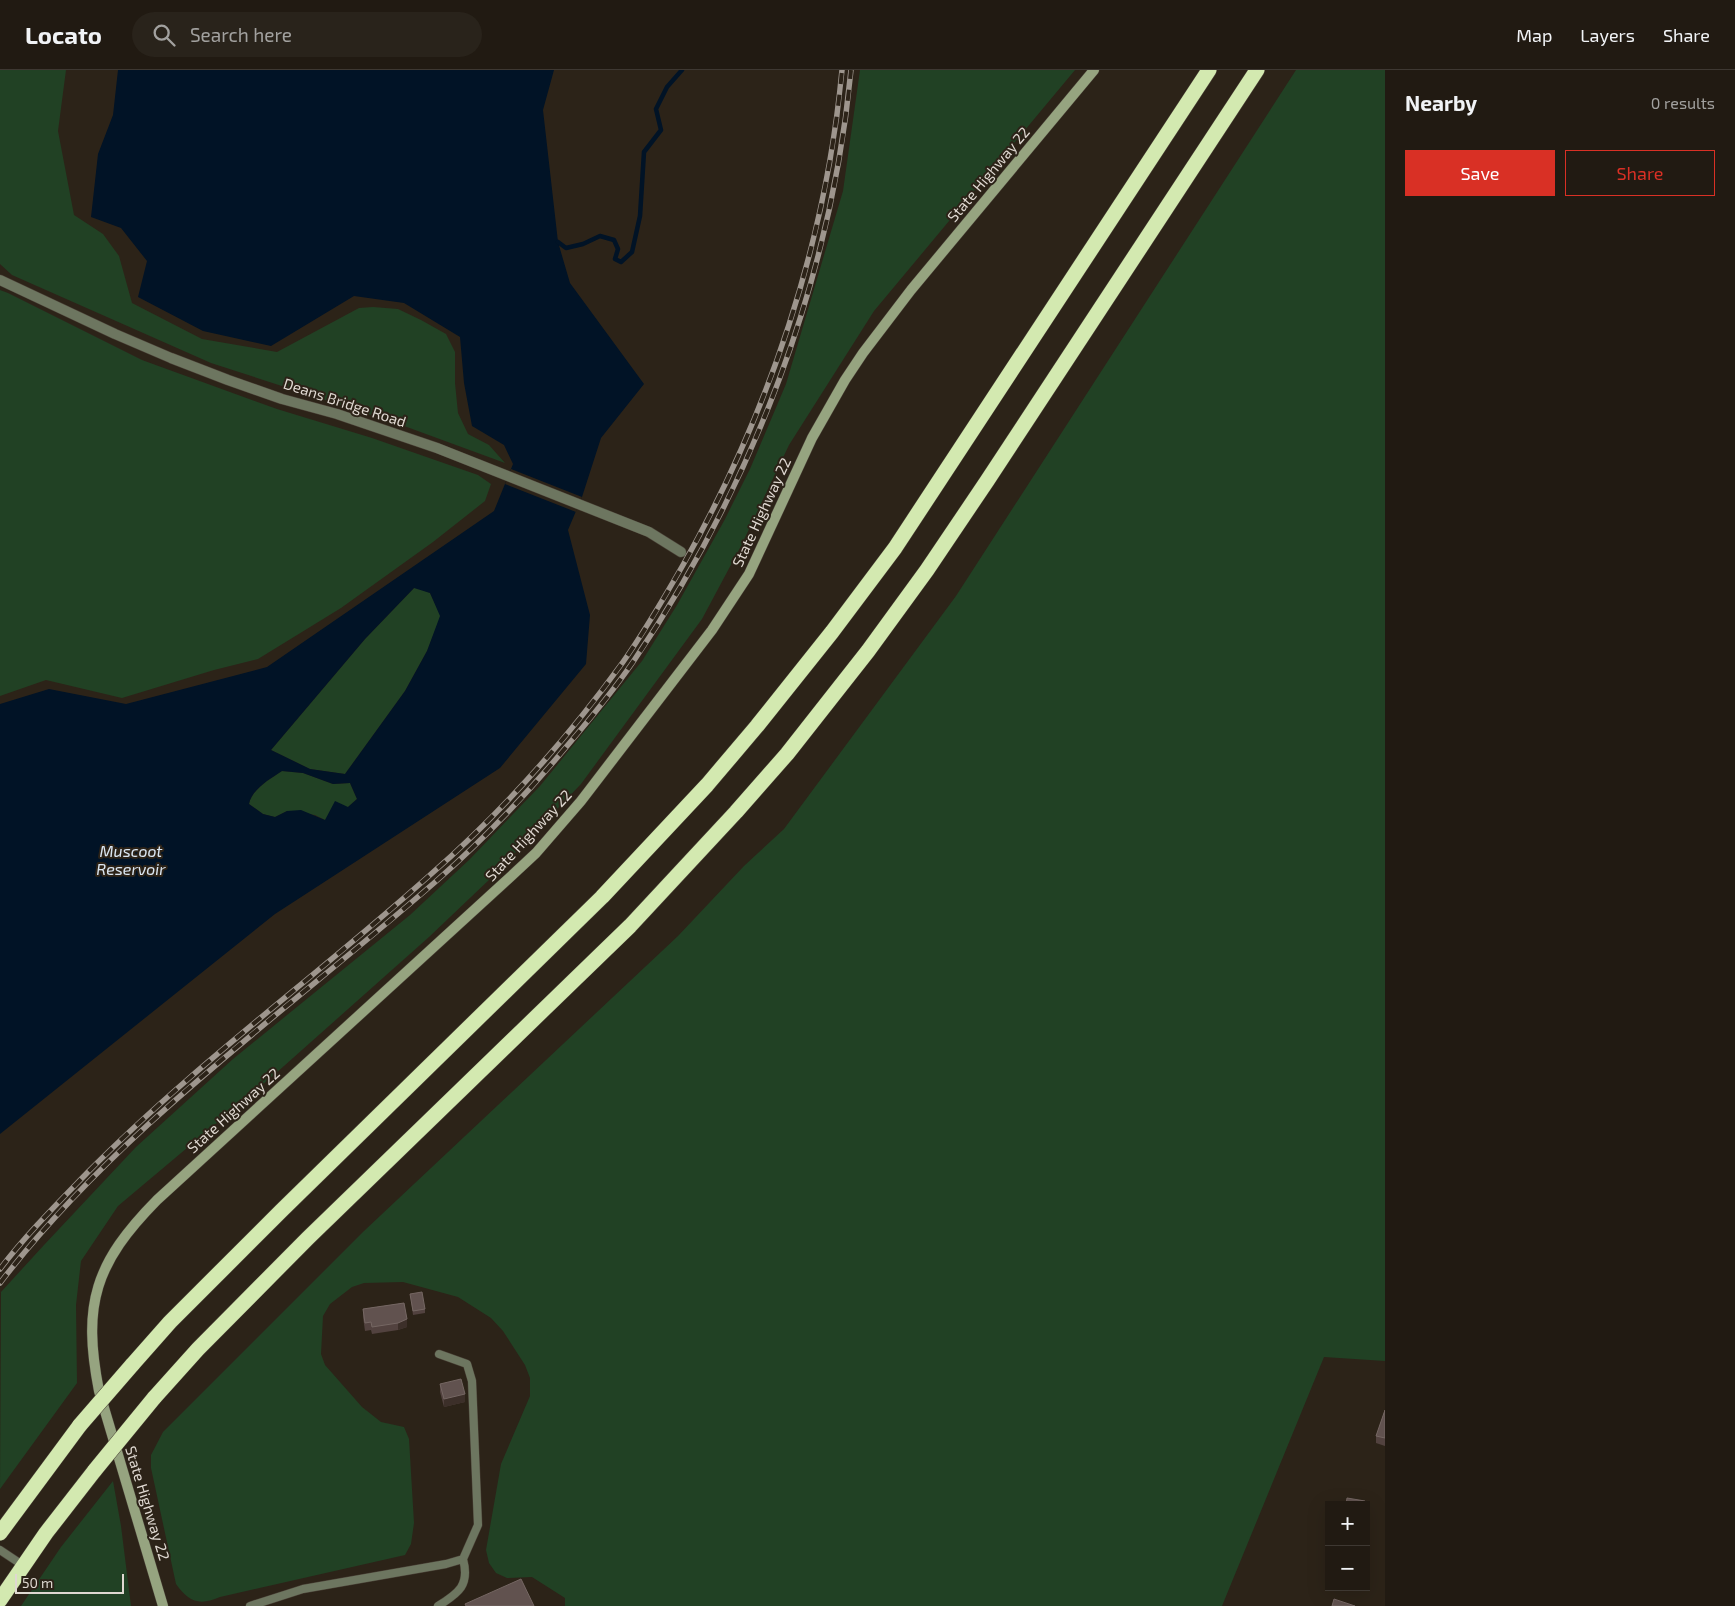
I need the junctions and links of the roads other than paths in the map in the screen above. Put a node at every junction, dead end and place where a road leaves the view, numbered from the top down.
1 (1094, 70) edge
2 (1209, 70) edge
3 (1257, 70) edge
4 (0, 280) edge
5 (682, 552) dead end
6 (439, 1354) dead end
7 (0, 1533) edge
8 (0, 1550) edge
9 (463, 1558) junction
10 (24, 1566) junction
11 (0, 1600) edge
12 (163, 1606) edge
13 (250, 1606) edge
14 (438, 1606) edge

1 - 12 main road, State Highway 22
2 - 7 highway, bridge
3 - 10 highway, bridge
4 - 5 street, Deans Bridge Road
6 - 9 lane
8 - 10 lane
9 - 13 lane
9 - 14 lane
10 - 11 highway

